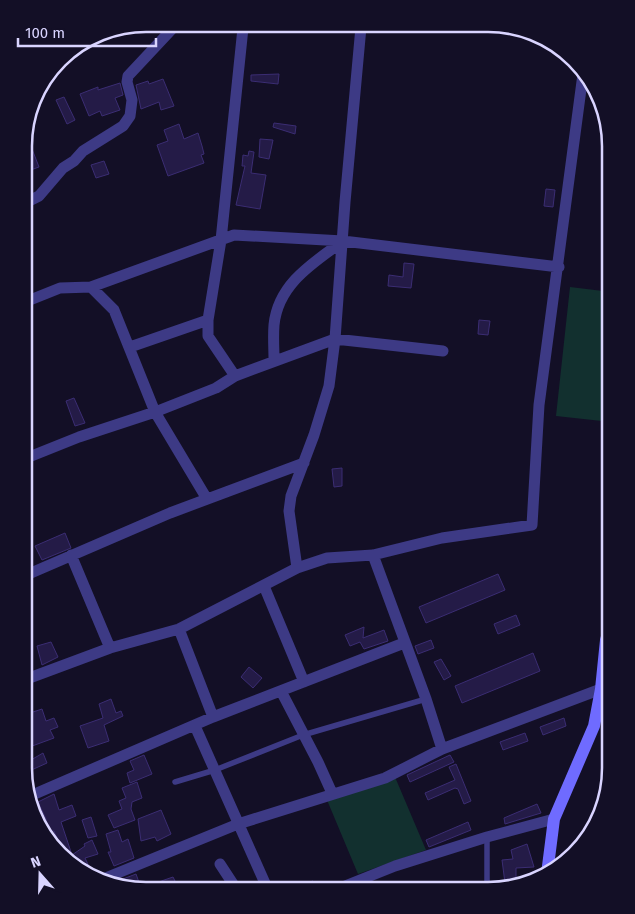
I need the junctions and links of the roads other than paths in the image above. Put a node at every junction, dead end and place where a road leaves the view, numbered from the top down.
1 (170, 32) edge
2 (243, 32) edge
3 (361, 32) edge
4 (582, 82) edge
5 (32, 200) edge
6 (222, 240) junction
7 (344, 241) junction
8 (559, 267) junction
9 (91, 286) junction
10 (32, 299) edge
11 (208, 320) junction
12 (335, 339) junction
13 (130, 347) junction
14 (443, 351) dead end
15 (274, 360) junction
16 (235, 376) junction
17 (155, 412) junction
18 (32, 456) edge
19 (304, 463) junction
20 (207, 499) junction
21 (71, 555) junction
22 (373, 555) junction
23 (297, 568) junction
24 (32, 572) edge
25 (264, 586) junction
26 (179, 629) junction
27 (404, 643) junction
28 (110, 648) junction
29 (32, 677) edge
30 (602, 679) edge
31 (304, 682) junction
32 (601, 689) junction
33 (281, 691) junction
34 (426, 699) junction
35 (213, 717) junction
36 (195, 726) junction
37 (302, 735) junction
38 (442, 749) junction
39 (215, 770) junction
40 (175, 782) dead end
41 (36, 793) edge
42 (332, 794) junction
43 (554, 819) junction
44 (238, 824) junction
45 (487, 837) junction
46 (220, 864) dead end
47 (548, 864) edge
48 (111, 876) edge
49 (231, 882) edge
50 (264, 882) edge
51 (355, 882) edge
52 (487, 882) edge

1 - 5 street
2 - 6 street
3 - 7 street
4 - 8 street
6 - 7 street
6 - 9 street
6 - 11 street
7 - 8 street
7 - 12 street
7 - 15 street
8 - 22 street
9 - 10 street
9 - 13 street
11 - 13 street
11 - 16 street
12 - 14 street
12 - 15 street
12 - 19 street
13 - 17 street
15 - 16 street
16 - 17 street
17 - 18 street
17 - 20 street
19 - 20 street
19 - 23 street
20 - 21 street
21 - 24 street
21 - 28 street
22 - 23 street
22 - 27 street
23 - 25 street
25 - 26 street
25 - 31 street
26 - 28 street
26 - 35 street
27 - 31 street
27 - 34 street
28 - 29 street
30 - 32 street
31 - 33 street
32 - 38 street
32 - 43 street
33 - 35 street
33 - 37 street
34 - 37 lane
34 - 38 street
35 - 36 street
36 - 39 street
36 - 41 street
37 - 39 lane
37 - 42 street
38 - 42 street
39 - 40 lane
39 - 44 street
42 - 44 street
43 - 45 street
43 - 47 street
44 - 48 street
44 - 50 street
45 - 51 street
45 - 52 lane
46 - 49 street

